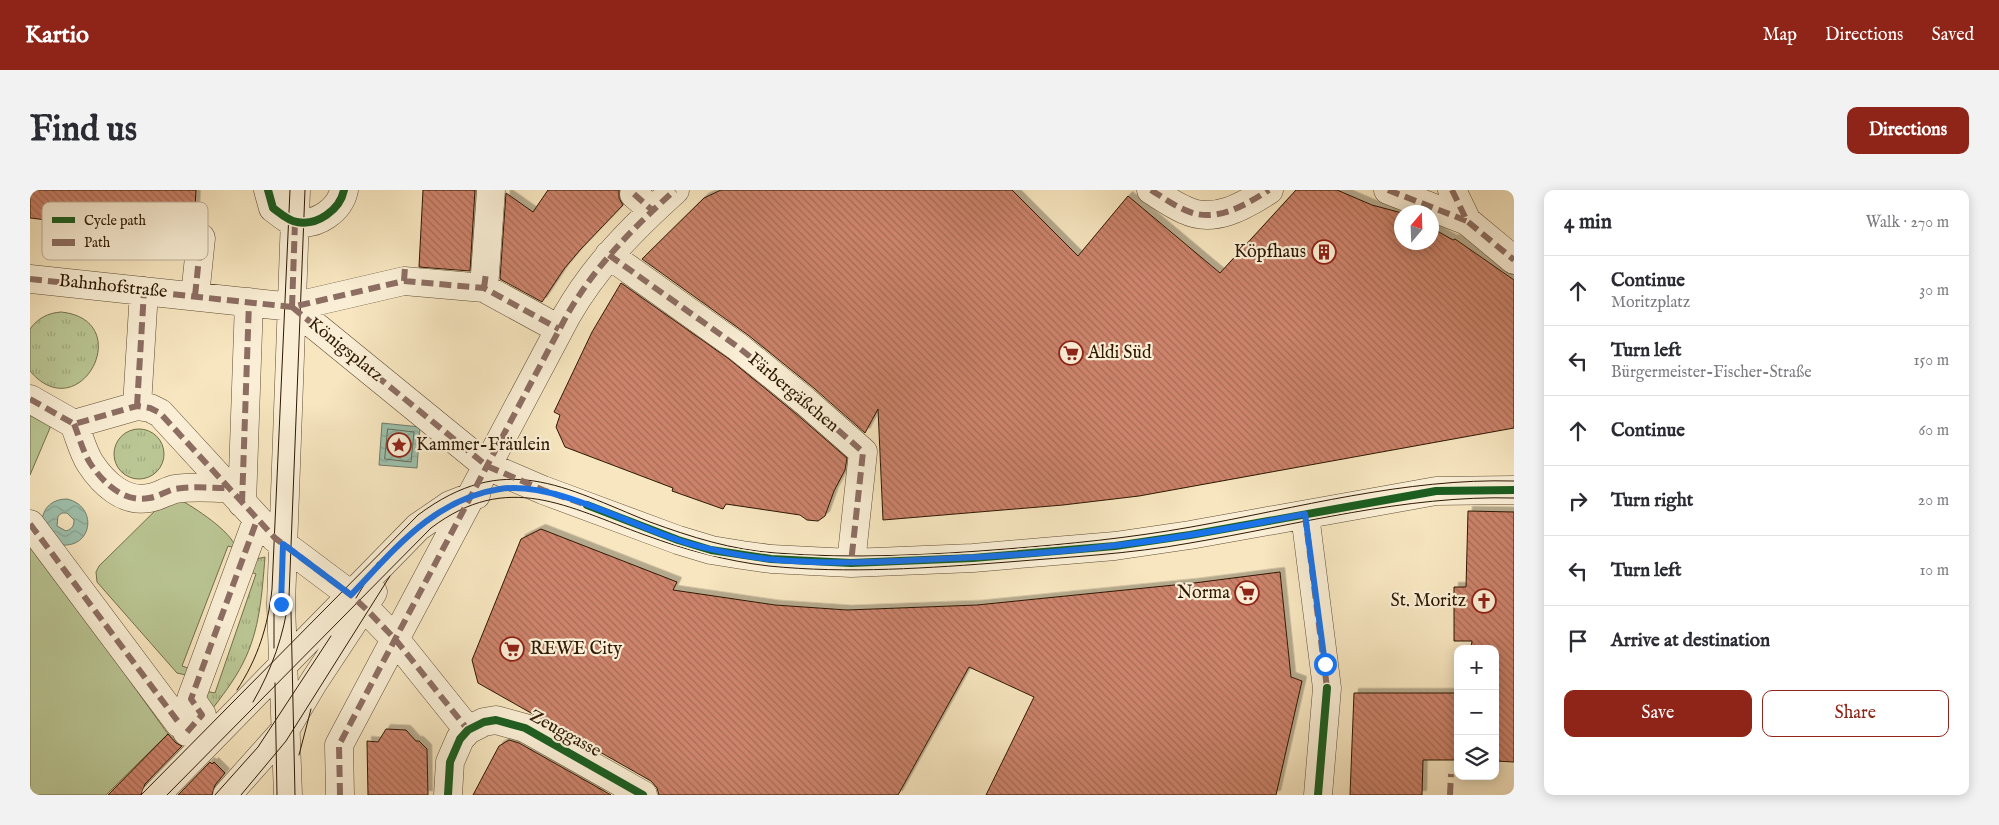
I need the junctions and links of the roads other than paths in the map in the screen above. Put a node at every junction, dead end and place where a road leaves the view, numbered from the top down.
1 (268, 190) edge
2 (296, 190) edge
3 (344, 190) edge
4 (491, 190) edge
5 (675, 190) edge
6 (1151, 190) edge
7 (1269, 190) edge
8 (1388, 190) edge
9 (1452, 190) edge
10 (1468, 221) junction
11 (295, 222) junction
12 (609, 255) junction
13 (199, 260) edge
14 (1514, 260) edge
15 (30, 279) edge
16 (485, 280) junction
17 (144, 291) junction
18 (195, 296) junction
19 (249, 302) junction
20 (292, 306) junction
21 (559, 329) junction
22 (30, 399) edge
23 (137, 406) junction
24 (74, 424) junction
25 (487, 466) junction
26 (1514, 490) edge
27 (471, 496) junction
28 (243, 504) junction
29 (587, 505) junction
30 (1305, 514) junction
31 (30, 524) edge
32 (283, 544) junction
33 (851, 563) junction
34 (357, 601) junction
35 (281, 604) junction
36 (395, 639) junction
37 (283, 664) junction
38 (313, 683) junction
39 (224, 725) junction
40 (285, 730) junction
41 (468, 730) junction
42 (288, 792) edge
43 (156, 795) edge
44 (227, 795) edge
45 (340, 795) edge
46 (448, 795) edge
47 (642, 795) edge
48 (1318, 795) edge

1 - 11 street
2 - 11 street
3 - 11 street
4 - 16 street
5 - 12 street
6 - 7 street
8 - 10 street
9 - 10 street
10 - 14 street
11 - 20 street
12 - 21 street
12 - 33 street, Färbergäßchen
13 - 18 street
15 - 17 street, Bahnhofstraße
16 - 20 street, Königsplatz
16 - 21 street, Königsplatz
17 - 18 street, Bahnhofstraße
17 - 23 street
18 - 19 street, Bahnhofstraße
19 - 20 street, Bahnhofstraße
19 - 28 street
20 - 25 street, Königsplatz
20 - 32 street
21 - 25 street
22 - 24 street
23 - 24 street
23 - 28 street
24 - 28 street
25 - 27 street
25 - 29 street, Königsplatz
26 - 30 street
27 - 29 street
27 - 34 street
27 - 36 street
28 - 31 street
28 - 32 street
29 - 33 street
30 - 33 street
30 - 48 street
32 - 34 street
32 - 35 street
34 - 36 street
34 - 37 street
34 - 38 street
35 - 37 street
35 - 39 street
36 - 41 street
36 - 45 street
37 - 39 street
37 - 40 street
38 - 40 street
38 - 42 street
39 - 43 street
40 - 42 street
40 - 44 street
41 - 46 street
41 - 47 street, Zeuggasse

